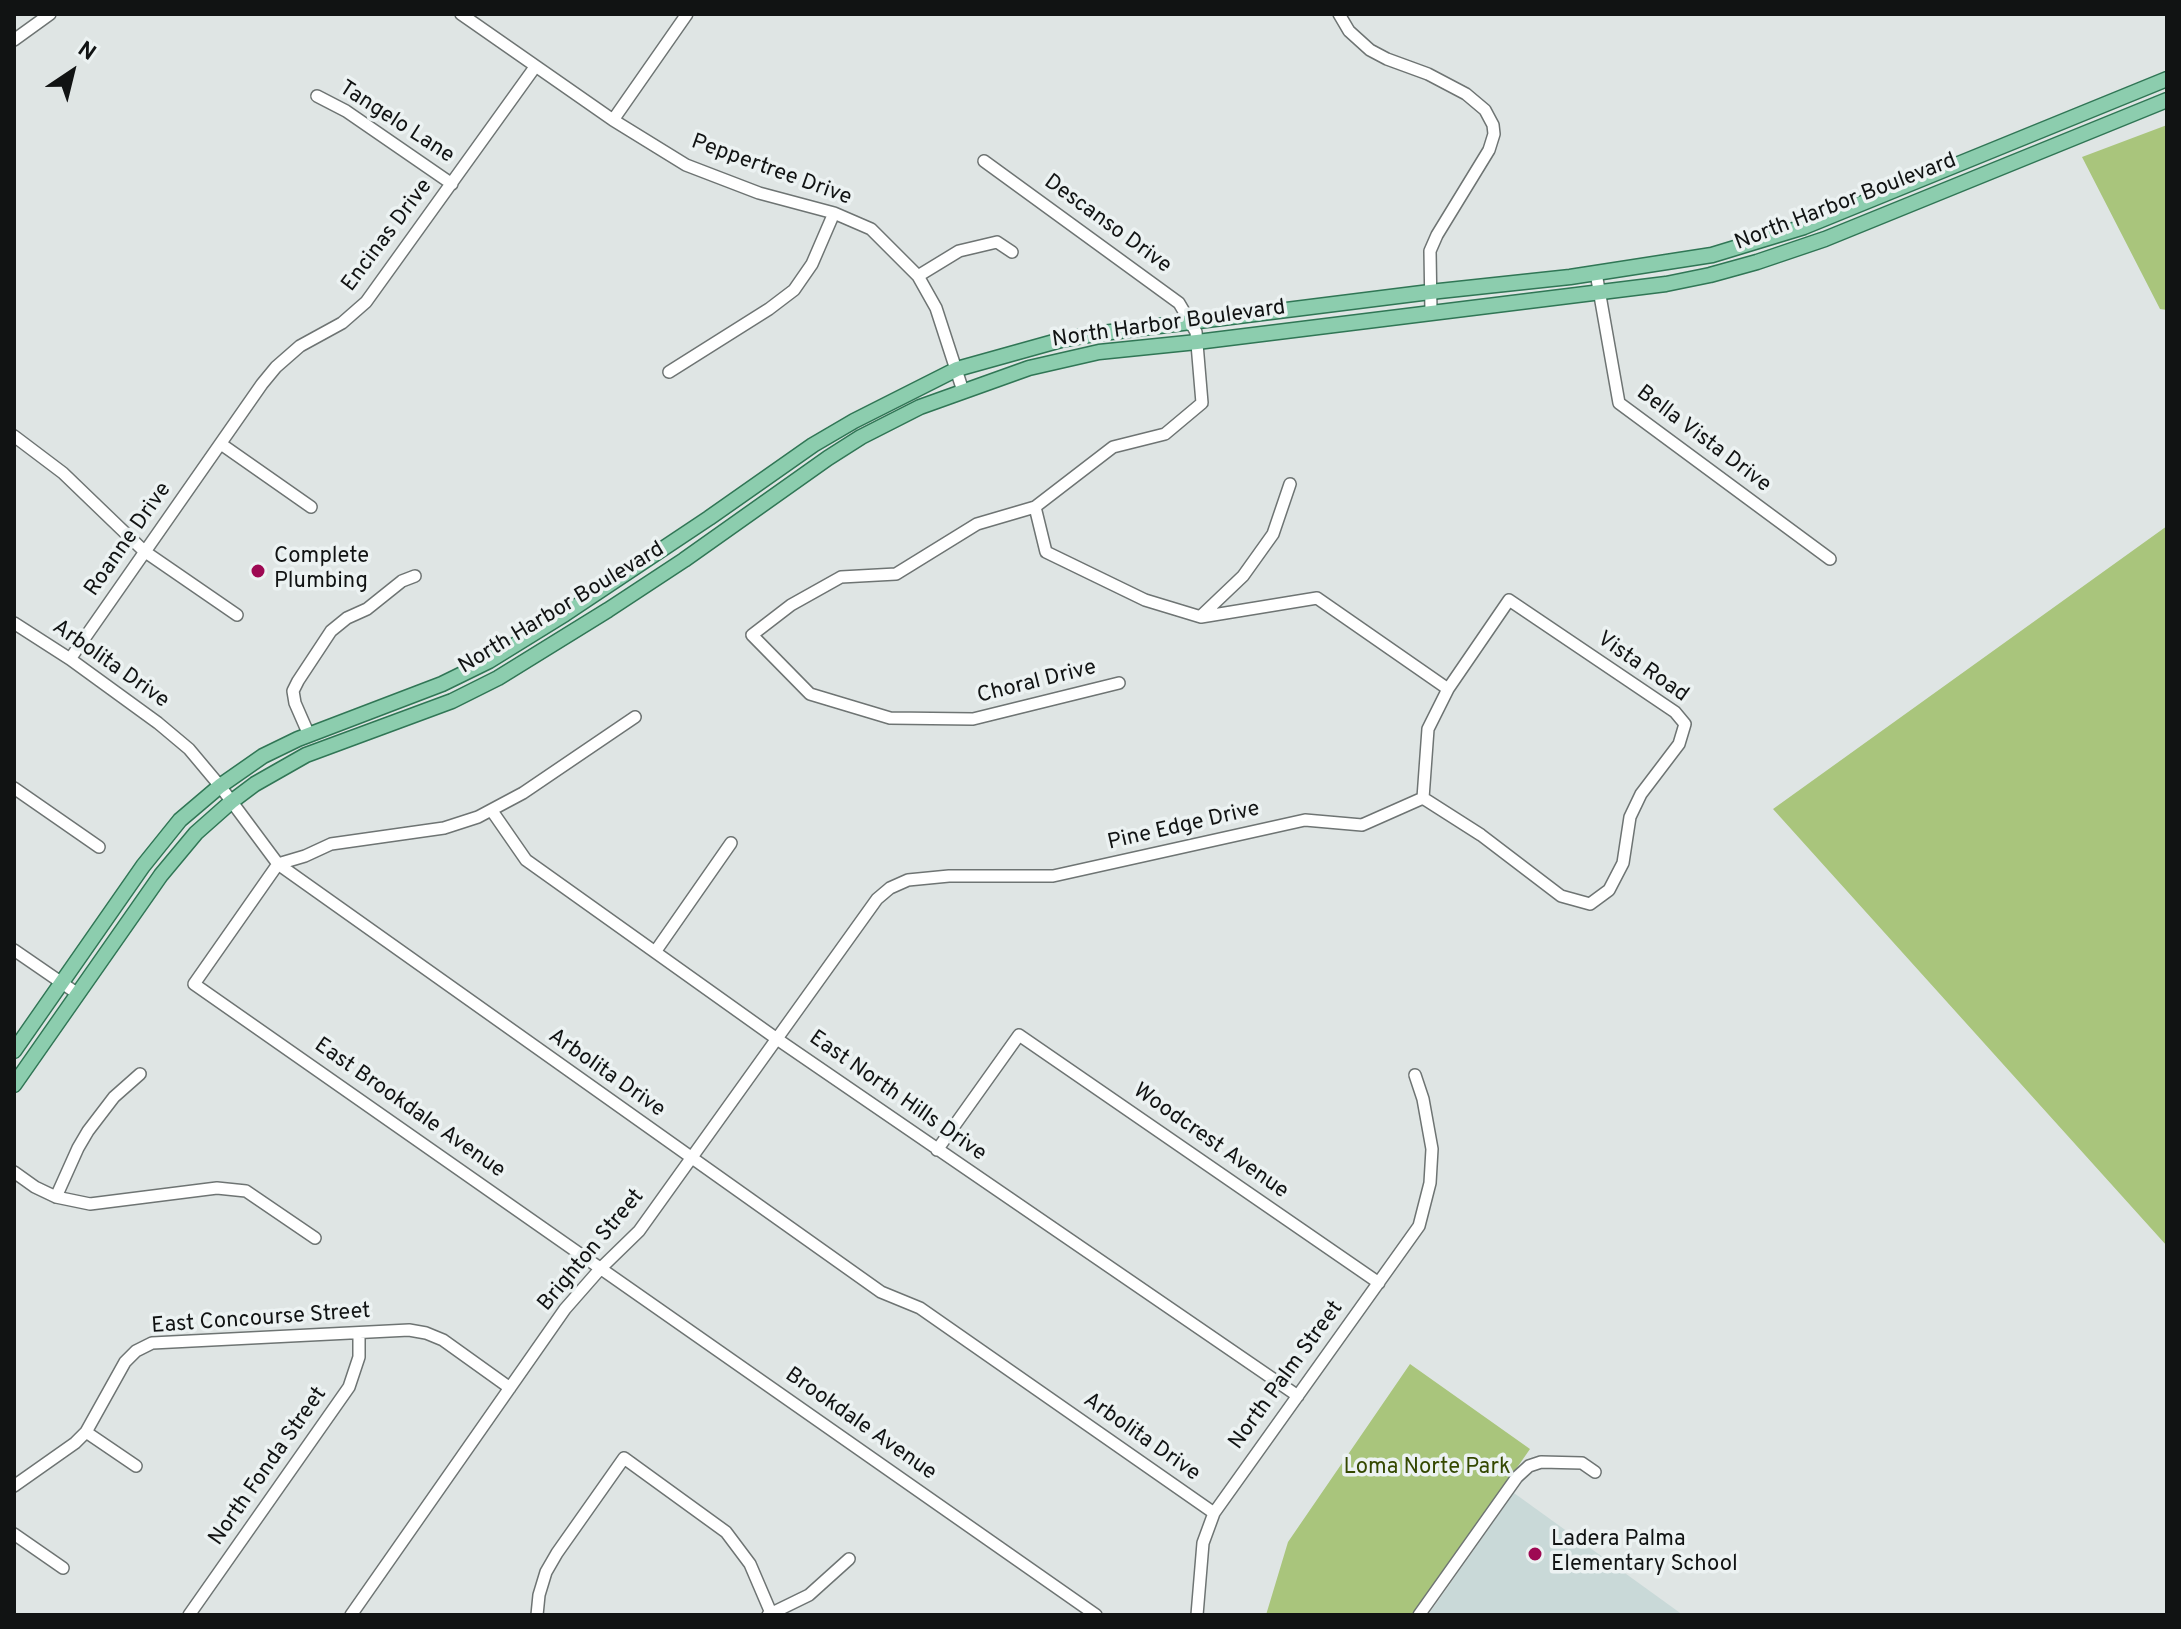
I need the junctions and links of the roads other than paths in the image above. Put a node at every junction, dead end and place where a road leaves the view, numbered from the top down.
1 (50, 14) edge
2 (461, 14) edge
3 (687, 14) edge
4 (1339, 14) edge
5 (14, 40) edge
6 (535, 67) junction
7 (2167, 79) edge
8 (317, 96) dead end
9 (2167, 100) edge
10 (613, 120) junction
11 (984, 161) dead end
12 (452, 184) junction
13 (834, 213) junction
14 (1012, 252) dead end
15 (1596, 273) junction
16 (918, 276) junction
17 (1430, 292) junction
18 (1599, 292) junction
19 (1431, 312) junction
20 (1195, 331) junction
21 (957, 369) junction
22 (669, 372) dead end
23 (963, 391) junction
24 (14, 436) edge
25 (221, 444) junction
26 (1290, 484) dead end
27 (311, 507) dead end
28 (1035, 507) junction
29 (144, 551) junction
30 (1830, 559) dead end
31 (415, 576) dead end
32 (237, 615) dead end
33 (1201, 617) junction
34 (14, 623) edge
35 (70, 659) junction
36 (1119, 683) dead end
37 (1448, 689) junction
38 (635, 717) dead end
39 (309, 735) junction
40 (220, 786) junction
41 (14, 788) edge
42 (1423, 798) junction
43 (231, 802) junction
44 (492, 811) junction
45 (731, 843) dead end
46 (99, 847) dead end
47 (278, 864) junction
48 (949, 876) joint
49 (14, 950) edge
50 (655, 952) junction
51 (62, 983) junction
52 (78, 994) junction
53 (777, 1039) junction
54 (14, 1051) edge
55 (140, 1074) dead end
56 (1415, 1075) dead end
57 (14, 1085) edge
58 (937, 1150) junction
59 (691, 1159) junction
60 (14, 1172) edge
61 (56, 1197) junction
62 (315, 1238) dead end
63 (601, 1268) junction
64 (1379, 1283) junction
65 (359, 1333) junction
66 (510, 1388) junction
67 (1298, 1396) junction
68 (86, 1432) junction
69 (136, 1466) dead end
70 (1595, 1472) dead end
71 (14, 1486) edge
72 (1214, 1513) junction
73 (14, 1534) edge
74 (849, 1559) dead end
75 (63, 1568) dead end
76 (769, 1614) edge
77 (189, 1615) edge
78 (351, 1615) edge
79 (537, 1615) edge
80 (1096, 1615) edge
81 (1197, 1615) edge
82 (1419, 1615) edge

1 - 5 street
2 - 6 street, Peppertree Drive
3 - 10 street
4 - 17 street
6 - 10 street, Peppertree Drive
6 - 12 street, Encinas Drive
7 - 15 main road, North Harbor Boulevard
8 - 12 street, Tangelo Lane
9 - 18 main road, North Harbor Boulevard
10 - 13 street, Peppertree Drive
11 - 20 street, Descanso Drive
12 - 25 street, Encinas Drive
13 - 16 street, Peppertree Drive
13 - 22 street
14 - 16 street
15 - 17 main road, North Harbor Boulevard
15 - 18 street, Bella Vista Drive
16 - 21 street, Peppertree Drive
17 - 19 street
17 - 20 main road, North Harbor Boulevard
18 - 19 main road, North Harbor Boulevard
18 - 30 street, Bella Vista Drive
19 - 20 main road, North Harbor Boulevard
20 - 21 main road, North Harbor Boulevard
20 - 23 main road, North Harbor Boulevard
20 - 28 street
21 - 23 street, Peppertree Drive
21 - 39 main road, North Harbor Boulevard
23 - 43 main road, North Harbor Boulevard
24 - 29 street
25 - 27 street
25 - 29 street, Roanne Drive
26 - 33 street
28 - 33 street
28 - 36 street, Choral Drive
29 - 32 street
29 - 35 street, Roanne Drive
31 - 39 street
33 - 37 street
34 - 35 street, Arbolita Drive
35 - 40 street, Arbolita Drive
37 - 42 street, Vista Road
37 - 42 street, Vista Road
38 - 44 street
39 - 40 main road, North Harbor Boulevard
40 - 43 street, Arbolita Drive
40 - 51 main road, North Harbor Boulevard
41 - 46 street
42 - 48 street, Pine Edge Drive
43 - 47 street, Arbolita Drive
43 - 52 main road, North Harbor Boulevard
44 - 47 street
44 - 50 street, East North Hills Drive
45 - 50 street
47 - 59 street, Arbolita Drive
47 - 63 street, East Brookdale Avenue
48 - 53 street, Brighton Street
49 - 51 street
50 - 53 street, East North Hills Drive
51 - 52 street
51 - 54 main road, North Harbor Boulevard
52 - 57 main road, North Harbor Boulevard
53 - 58 street, East North Hills Drive
53 - 59 street, Brighton Street
55 - 61 street
56 - 64 street, North Palm Street
58 - 64 street, Woodcrest Avenue
58 - 67 street, East North Hills Drive
59 - 63 street, Brighton Street
59 - 72 street, Arbolita Drive
60 - 61 street
61 - 62 street
63 - 66 street, Brighton Street
63 - 80 street, Brookdale Avenue
64 - 67 street, North Palm Street
65 - 66 street, East Concourse Street
65 - 68 street, East Concourse Street
65 - 77 street, North Fonda Street
66 - 78 street, Brighton Street
67 - 72 street, North Palm Street
68 - 69 street
68 - 71 street, East Concourse Street
70 - 82 street
72 - 81 street, North Palm Street
73 - 75 street
74 - 76 street
76 - 79 street

